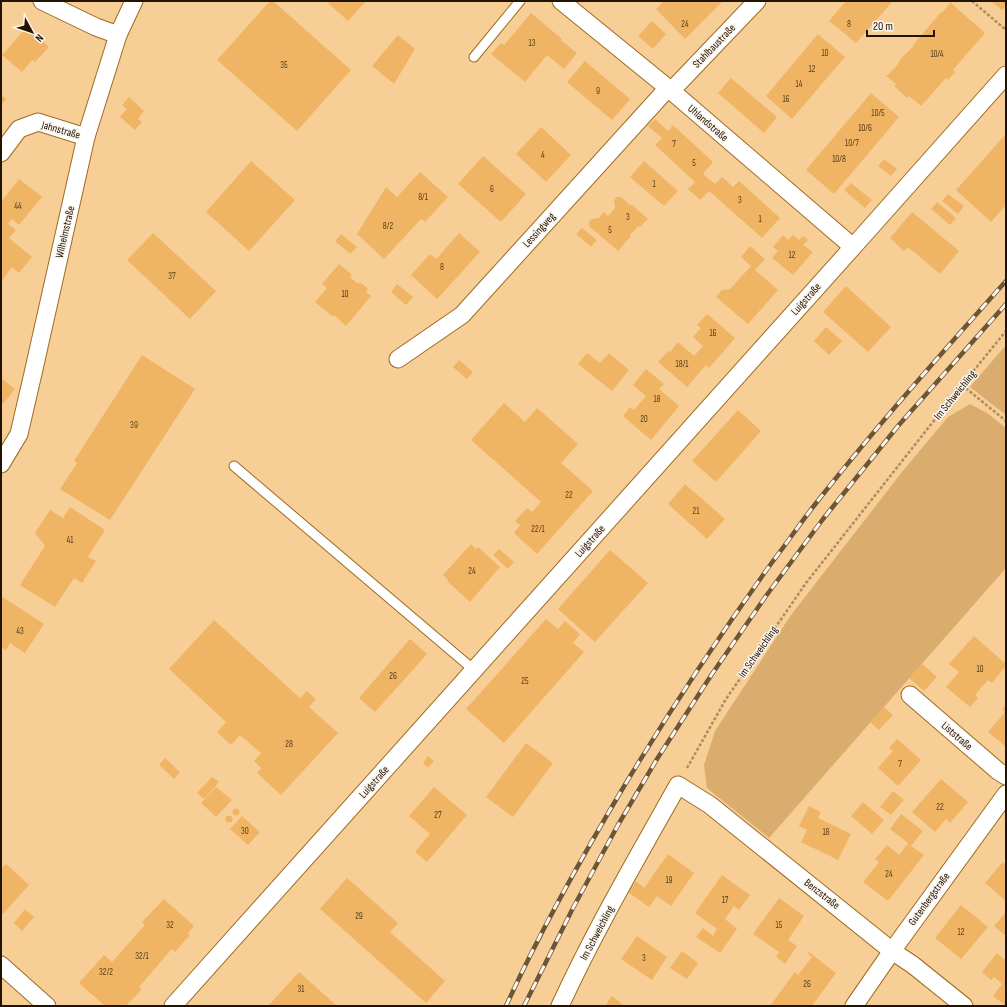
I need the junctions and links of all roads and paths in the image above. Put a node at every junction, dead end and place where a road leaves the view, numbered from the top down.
1 (42, 1) edge
2 (134, 1) edge
3 (520, 1) edge
4 (561, 1) edge
5 (757, 1) edge
6 (972, 1) edge
7 (1006, 30) edge
8 (118, 35) junction
9 (474, 57) dead end
10 (1006, 75) edge
11 (670, 90) junction
12 (86, 137) junction
13 (1, 153) edge
14 (853, 247) junction
15 (1006, 331) edge
16 (398, 359) dead end
17 (962, 385) junction
18 (1006, 421) edge
19 (1, 464) edge
20 (234, 466) dead end
21 (474, 670) junction
22 (910, 695) dead end
23 (1006, 776) edge
24 (678, 785) junction
25 (1006, 794) edge
26 (892, 950) junction
27 (1, 965) edge
28 (47, 1006) edge
29 (173, 1006) edge
30 (560, 1006) edge
31 (854, 1006) edge
32 (964, 1006) edge

1 - 8 street
2 - 8 street, Wilhelmstraße
3 - 9 lane
4 - 11 street, Uhlandstraße
5 - 11 street, Stahlbaustraße
6 - 7 path
8 - 12 street, Wilhelmstraße
10 - 14 street, Luigstraße
11 - 14 street, Uhlandstraße
11 - 16 street, Lessingweg
12 - 13 street, Jahnstraße
12 - 19 street, Wilhelmstraße
14 - 21 street, Luigstraße
15 - 17 path, Im Schweichling
17 - 18 path
17 - 24 path, Im Schweichling
20 - 21 lane
21 - 29 street, Luigstraße
22 - 23 street, Liststraße
24 - 26 street, Benzstraße
24 - 30 street, Im Schweichling
25 - 26 street, Gutenbergstraße
26 - 31 street, Gutenbergstraße
26 - 32 street, Benzstraße
27 - 28 street

